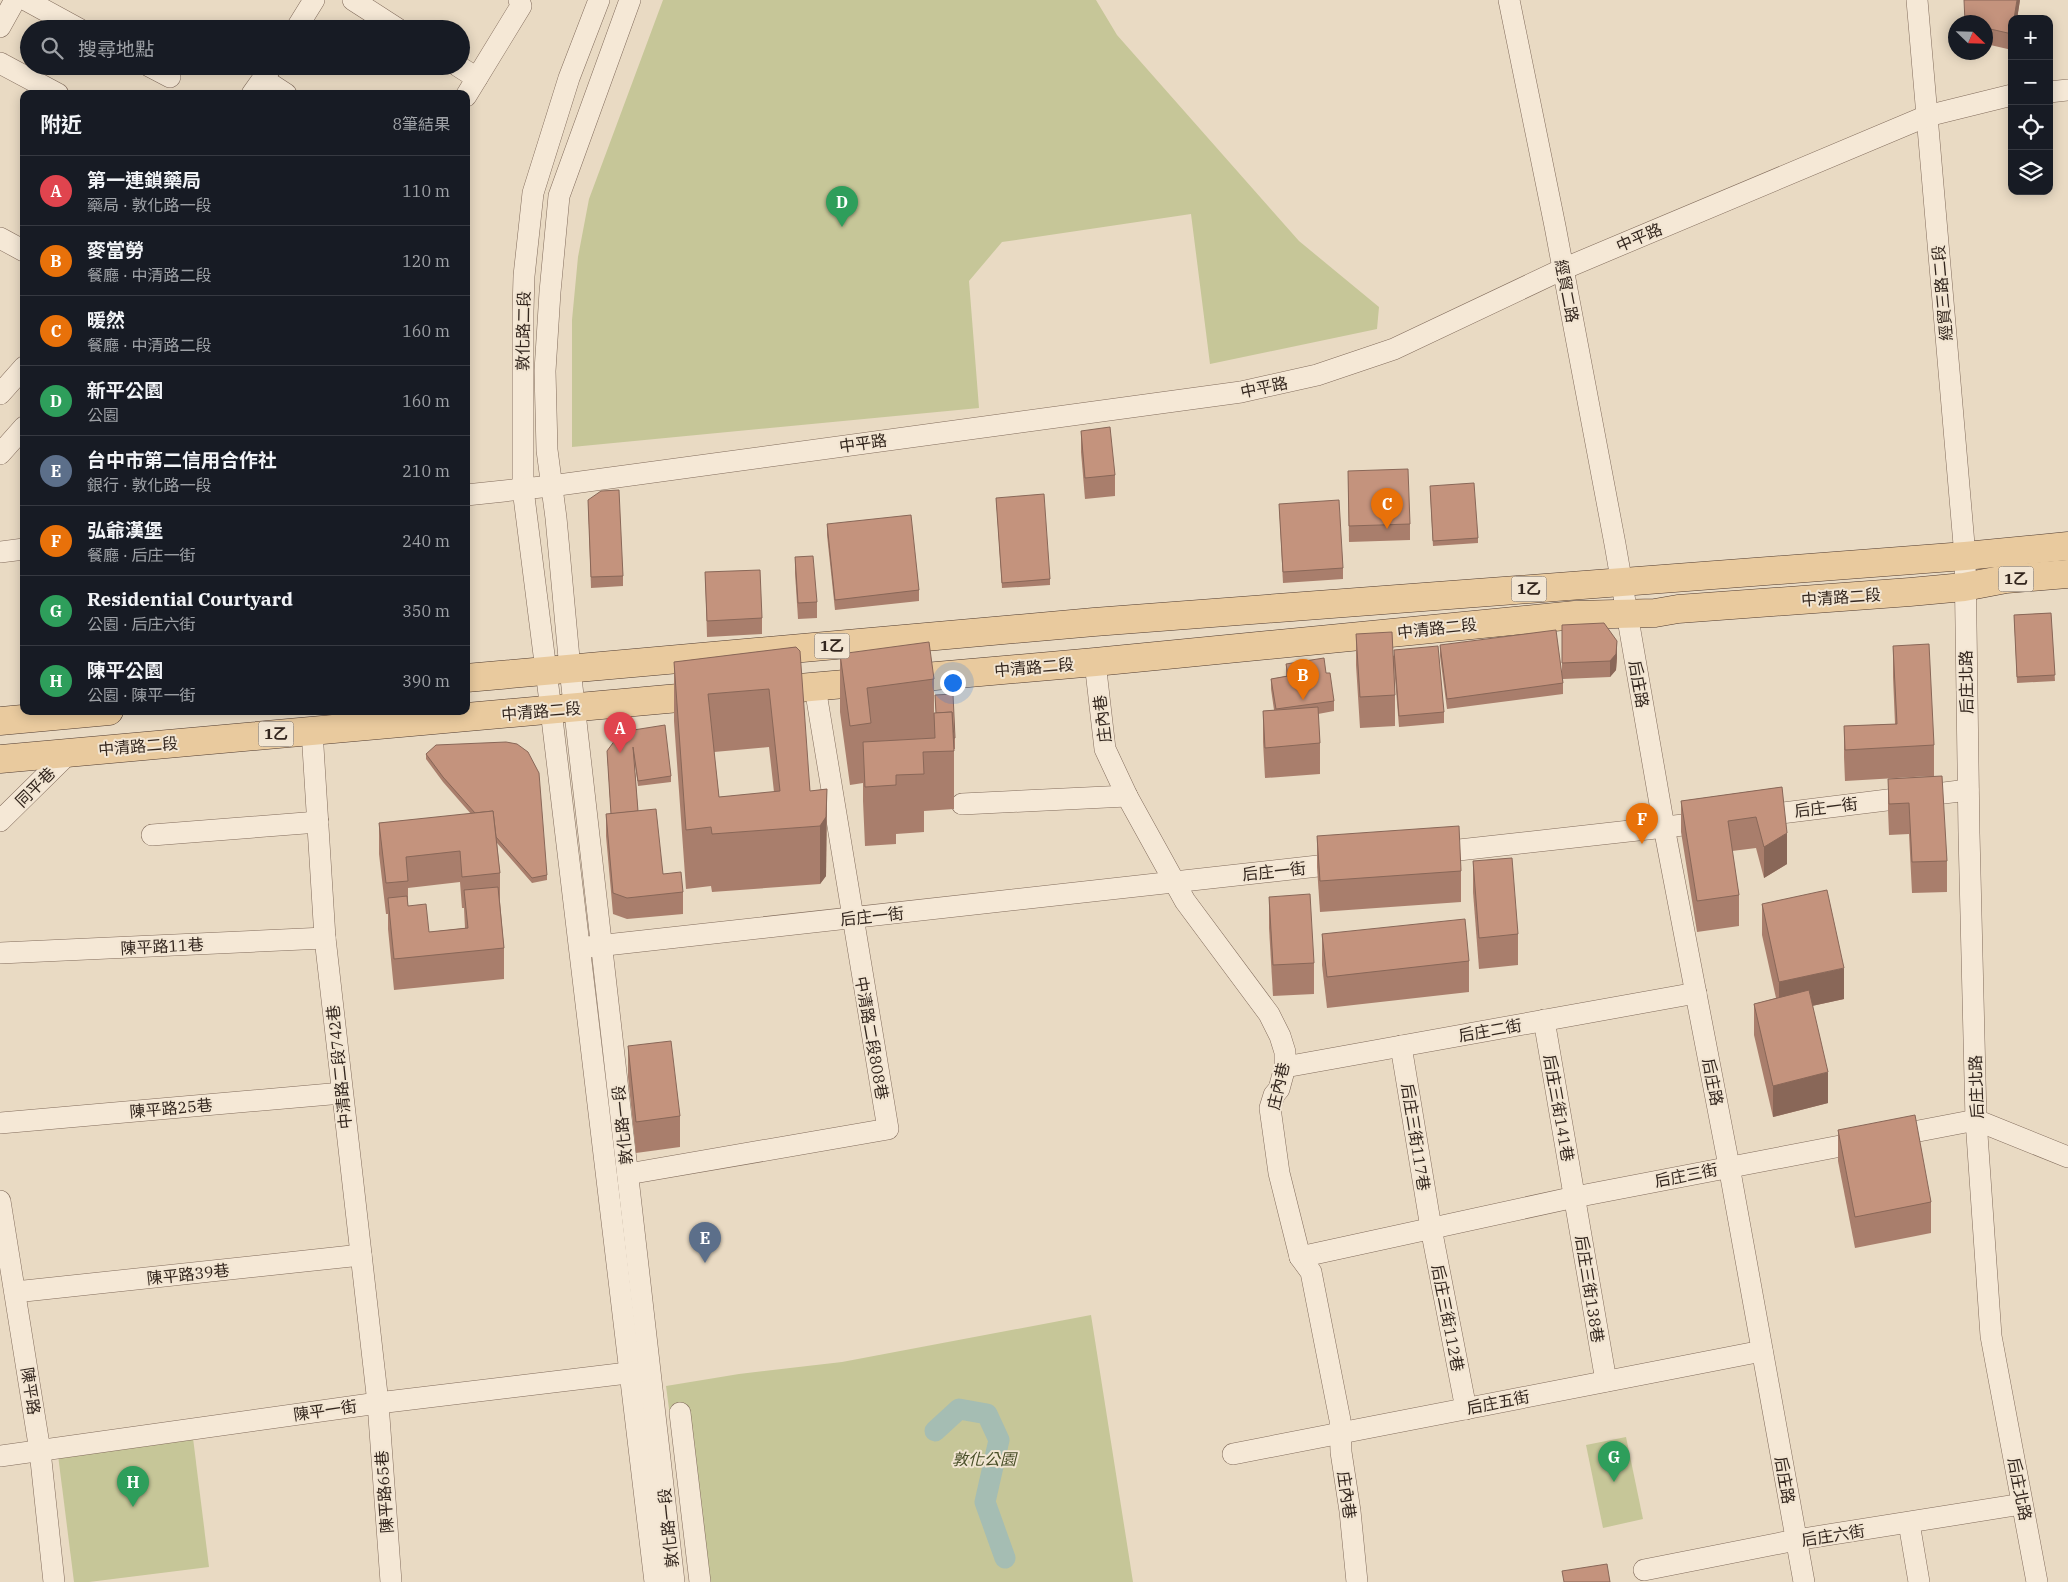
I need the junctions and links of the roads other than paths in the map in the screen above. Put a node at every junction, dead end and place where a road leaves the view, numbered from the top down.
1 (15, 0) edge
2 (26, 0) edge
3 (314, 0) edge
4 (352, 0) edge
5 (519, 0) edge
6 (599, 0) edge
7 (630, 0) edge
8 (1509, 0) edge
9 (1917, 0) edge
10 (63, 20) edge
11 (302, 20) edge
12 (384, 20) edge
13 (0, 27) edge
14 (0, 63) edge
15 (20, 74) edge
16 (22, 75) edge
17 (166, 75) edge
18 (464, 75) edge
19 (170, 77) dead end
20 (262, 80) edge
21 (472, 87) edge
22 (51, 90) edge
23 (279, 90) edge
24 (2068, 90) edge
25 (2053, 92) edge
26 (2008, 96) edge
27 (1927, 116) junction
28 (0, 238) edge
29 (20, 249) edge
30 (1563, 269) junction
31 (20, 372) edge
32 (0, 394) edge
33 (20, 432) edge
34 (0, 454) edge
35 (551, 486) junction
36 (523, 489) junction
37 (470, 495) edge
38 (2068, 546) edge
39 (20, 550) edge
40 (0, 552) edge
41 (1965, 556) junction
42 (2068, 574) edge
43 (1622, 582) junction
44 (1964, 587) junction
45 (1627, 614) junction
46 (1095, 662) junction
47 (558, 670) junction
48 (470, 678) edge
49 (815, 686) junction
50 (563, 709) junction
51 (65, 715) edge
52 (0, 721) edge
53 (312, 731) junction
54 (70, 752) junction
55 (0, 759) edge
56 (1968, 790) junction
57 (1126, 796) junction
58 (962, 804) dead end
59 (0, 822) edge
60 (318, 822) junction
61 (1664, 827) junction
62 (152, 835) dead end
63 (1409, 856) edge
64 (1370, 860) edge
65 (1173, 882) junction
66 (852, 918) junction
67 (324, 938) junction
68 (602, 946) junction
69 (580, 948) junction
70 (0, 954) edge
71 (1696, 993) junction
72 (1544, 1020) junction
73 (1401, 1046) junction
74 (1285, 1067) junction
75 (342, 1093) junction
76 (1976, 1120) junction
77 (0, 1123) edge
78 (2068, 1157) edge
79 (1729, 1166) junction
80 (628, 1174) junction
81 (1575, 1197) junction
82 (0, 1201) edge
83 (1431, 1228) junction
84 (361, 1255) junction
85 (1300, 1256) junction
86 (15, 1292) junction
87 (1762, 1351) junction
88 (641, 1371) junction
89 (1606, 1381) junction
90 (378, 1403) junction
91 (1466, 1409) junction
92 (680, 1413) dead end
93 (1341, 1433) junction
94 (40, 1451) junction
95 (1233, 1454) dead end
96 (0, 1456) edge
97 (2022, 1504) junction
98 (1909, 1523) junction
99 (1796, 1540) junction
100 (1644, 1570) dead end
101 (54, 1582) edge
102 (391, 1582) edge
103 (655, 1582) edge
104 (674, 1582) edge
105 (700, 1582) edge
106 (1357, 1582) edge
107 (1804, 1582) edge
108 (1919, 1582) edge
109 (2037, 1582) edge

1 - 13 street
2 - 10 street
3 - 11 street
4 - 12 street
5 - 21 street
6 - 36 street, 敦化路二段
7 - 35 street, 敦化路二段
8 - 30 street, 經貿二路
9 - 27 street, 經貿三路二段
14 - 15 street
16 - 22 street
17 - 19 street
18 - 21 street
20 - 23 street
24 - 25 street
26 - 27 street, 中平路
27 - 30 street, 中平路
27 - 41 street, 經貿三路二段
28 - 29 street
30 - 35 street, 中平路
30 - 43 street, 經貿二路
31 - 32 street
33 - 34 street
35 - 36 street, 中平路
35 - 47 street, 敦化路二段
36 - 37 street, 中平路
36 - 47 street, 敦化路二段
38 - 41 main road, 中清路二段 / 1乙
39 - 40 street
41 - 43 main road, 中清路二段 / 1乙
41 - 44 street, 經貿三路二段
42 - 44 main road, 中清路二段 / 1乙
43 - 45 street, 后庄路
43 - 47 main road, 中清路二段 / 1乙
44 - 45 main road, 中清路二段 / 1乙
44 - 56 street, 后庄北路
45 - 46 main road, 中清路二段 / 1乙
45 - 61 street, 后庄路
46 - 49 main road, 中清路二段 / 1乙
46 - 57 street, 庄內巷
47 - 48 main road, 中清路二段 / 1乙
47 - 50 street, 敦化路一段
49 - 50 main road, 中清路二段 / 1乙
49 - 66 street, 中清路二段808巷
50 - 53 main road, 中清路二段 / 1乙
50 - 68 street, 敦化路一段
50 - 69 street, 敦化路一段
51 - 52 main road
53 - 54 main road, 中清路二段 / 1乙
53 - 60 street, 中清路二段742巷
54 - 55 main road, 中清路二段 / 1乙
54 - 59 street, 同平巷
56 - 61 street, 后庄一街
56 - 76 street, 后庄北路
57 - 58 street
57 - 65 street, 庄內巷
60 - 62 street
60 - 67 street, 中清路二段742巷
61 - 63 street, 后庄一街
61 - 71 street, 后庄路
64 - 65 street, 后庄一街
65 - 66 street, 后庄一街
65 - 74 street, 庄內巷
66 - 68 street, 后庄一街
66 - 80 street, 中清路二段808巷
67 - 70 street, 陳平路11巷
67 - 75 street, 中清路二段742巷
68 - 69 street, 后庄一街
68 - 80 street, 敦化路一段
69 - 88 street, 敦化路一段
71 - 72 street, 后庄二街
71 - 79 street, 后庄路
72 - 73 street, 后庄二街
72 - 81 street, 后庄三街141巷
73 - 74 street, 后庄二街
73 - 83 street, 后庄三街117巷
74 - 85 street, 庄內巷
75 - 77 street, 陳平路25巷
75 - 84 street, 中清路二段742巷
76 - 78 street
76 - 79 street, 后庄三街
76 - 97 street, 后庄北路
79 - 81 street, 后庄三街
79 - 87 street, 后庄路
80 - 88 street, 敦化路一段
81 - 83 street, 后庄三街
81 - 89 street, 后庄三街138巷
82 - 86 street, 陳平路
83 - 85 street, 后庄三街
83 - 91 street, 后庄三街112巷
84 - 86 street, 陳平路39巷
84 - 90 street, 中清路二段742巷
85 - 93 street, 庄內巷
86 - 94 street, 陳平路
87 - 89 street, 后庄五街
87 - 99 street, 后庄路
88 - 90 street, 陳平一街
88 - 103 street, 敦化路一段
88 - 104 street, 敦化路一段
89 - 91 street, 后庄五街
90 - 94 street, 陳平一街
90 - 102 street, 陳平路65巷
91 - 93 street, 后庄五街
92 - 105 street
93 - 95 street, 后庄五街
93 - 106 street, 庄內巷
94 - 96 street, 陳平一街
94 - 101 street, 陳平路
97 - 98 street, 后庄六街
97 - 109 street, 后庄北路
98 - 99 street, 后庄六街
98 - 108 street
99 - 100 street, 后庄六街
99 - 107 street, 后庄路

